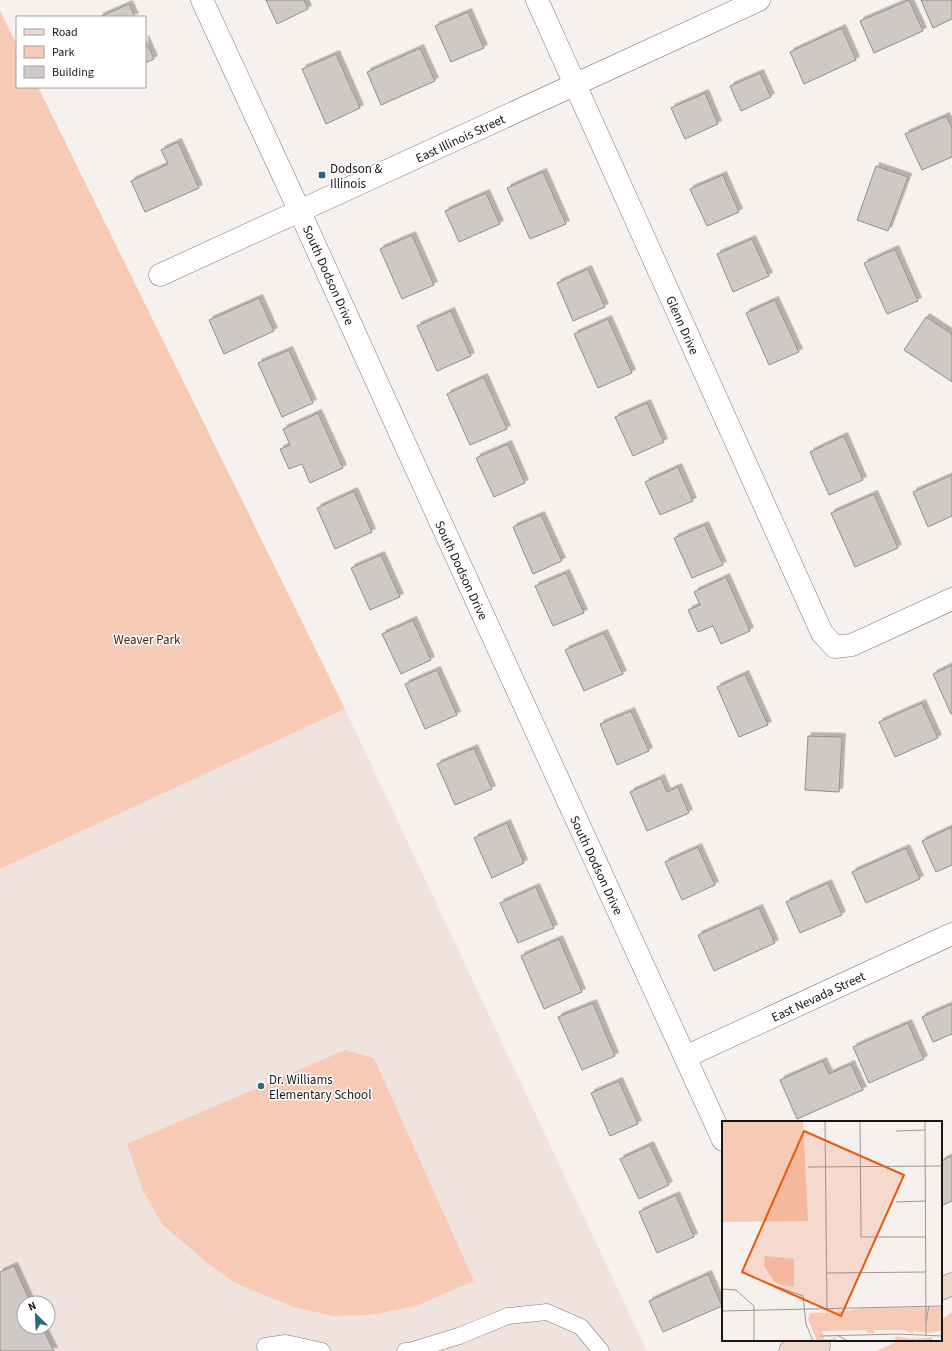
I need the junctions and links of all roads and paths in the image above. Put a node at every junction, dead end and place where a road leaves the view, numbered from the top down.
1 (202, 0) edge
2 (536, 0) edge
3 (759, 0) edge
4 (575, 85) junction
5 (300, 212) junction
6 (160, 275) dead end
7 (952, 599) edge
8 (952, 934) edge
9 (685, 1057) junction
10 (722, 1138) edge
11 (952, 1284) edge
12 (942, 1289) edge
13 (820, 1344) edge
14 (265, 1346) dead end
15 (322, 1351) edge
16 (405, 1351) edge
17 (601, 1351) edge
18 (790, 1351) edge

1 - 5 street, South Dodson Drive
2 - 4 street, Glenn Drive
3 - 4 street, East Illinois Street
4 - 5 street, East Illinois Street
4 - 7 street, Glenn Drive
5 - 6 street, East Illinois Street
5 - 9 street, South Dodson Drive
8 - 9 street, East Nevada Street
9 - 10 street, South Dodson Drive
11 - 12 main road
13 - 18 main road
14 - 15 lane
16 - 17 lane

